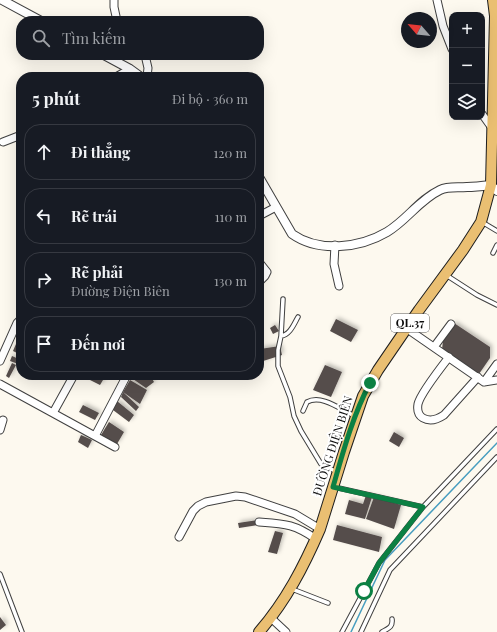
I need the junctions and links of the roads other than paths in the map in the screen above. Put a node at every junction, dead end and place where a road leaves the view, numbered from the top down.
1 (2, 0) edge
2 (114, 0) edge
3 (437, 0) edge
4 (493, 0) edge
5 (32, 16) edge
6 (116, 16) edge
7 (452, 48) edge
8 (113, 60) edge
9 (146, 60) edge
10 (130, 69) junction
11 (495, 69) edge
12 (125, 72) edge
13 (134, 72) edge
14 (148, 72) edge
15 (485, 118) edge
16 (492, 128) junction
17 (16, 137) edge
18 (3, 142) dead end
19 (264, 186) edge
20 (494, 188) edge
21 (276, 206) junction
22 (264, 213) edge
23 (481, 222) junction
24 (497, 231) edge
25 (335, 245) junction
26 (497, 245) edge
27 (493, 253) dead end
28 (446, 274) junction
29 (339, 286) dead end
30 (283, 299) dead end
31 (497, 305) edge
32 (298, 317) dead end
33 (451, 324) dead end
34 (16, 325) edge
35 (406, 328) junction
36 (281, 336) junction
37 (434, 347) junction
38 (449, 357) junction
39 (0, 361) edge
40 (497, 364) edge
41 (481, 379) junction
42 (71, 380) edge
43 (124, 380) edge
44 (497, 380) edge
45 (0, 384) edge
46 (303, 411) dead end
47 (53, 413) junction
48 (356, 417) junction
49 (3, 420) dead end
50 (497, 429) edge
51 (0, 430) edge
52 (95, 436) junction
53 (115, 447) dead end
54 (497, 457) edge
55 (338, 472) junction
56 (333, 487) junction
57 (423, 507) junction
58 (259, 522) dead end
59 (320, 529) junction
60 (179, 537) dead end
61 (316, 539) junction
62 (0, 574) edge
63 (291, 588) junction
64 (328, 603) dead end
65 (271, 618) junction
66 (392, 620) dead end
67 (22, 632) edge
68 (260, 632) edge
69 (286, 632) edge
70 (342, 632) edge
71 (361, 632) edge
72 (382, 632) edge

1 - 5 street
2 - 6 street
3 - 7 street
4 - 11 main road, ĐƯỜNG ĐIỆN BIÊN / QL.37
8 - 10 street
9 - 14 street
10 - 12 street
10 - 13 street
11 - 16 main road, ĐƯỜNG ĐIỆN BIÊN / QL.37
15 - 16 street
16 - 20 main road, ĐƯỜNG ĐIỆN BIÊN / QL.37
17 - 18 street
19 - 21 street
20 - 23 main road, ĐƯỜNG ĐIỆN BIÊN / QL.37
20 - 25 street
21 - 22 street
21 - 25 street
23 - 24 lane
23 - 28 main road, ĐƯỜNG ĐIỆN BIÊN / QL.37
25 - 29 street
26 - 27 lane
28 - 31 lane
28 - 35 main road, ĐƯỜNG ĐIỆN BIÊN / QL.37
30 - 36 lane
32 - 36 lane
33 - 37 street
34 - 39 street
35 - 37 street
35 - 48 main road, ĐƯỜNG ĐIỆN BIÊN / QL.37
36 - 55 lane
37 - 38 street
38 - 41 street
38 - 41 street
40 - 41 street
41 - 44 street
42 - 47 street
43 - 52 street
45 - 47 street
46 - 48 lane
47 - 52 street
48 - 55 main road, ĐƯỜNG ĐIỆN BIÊN / QL.37
49 - 51 street
50 - 57 lane
52 - 53 street
54 - 71 lane
55 - 56 main road, ĐƯỜNG ĐIỆN BIÊN / QL.37
56 - 57 lane
56 - 59 main road, ĐƯỜNG ĐIỆN BIÊN / QL.37
57 - 70 lane
58 - 61 street
59 - 60 street
59 - 61 main road, ĐƯỜNG ĐIỆN BIÊN / QL.37
61 - 63 main road, ĐƯỜNG ĐIỆN BIÊN / QL.37
62 - 67 lane
63 - 64 lane
63 - 65 main road, ĐƯỜNG ĐIỆN BIÊN / QL.37
65 - 68 main road, ĐƯỜNG ĐIỆN BIÊN / QL.37
65 - 69 street
66 - 72 lane

